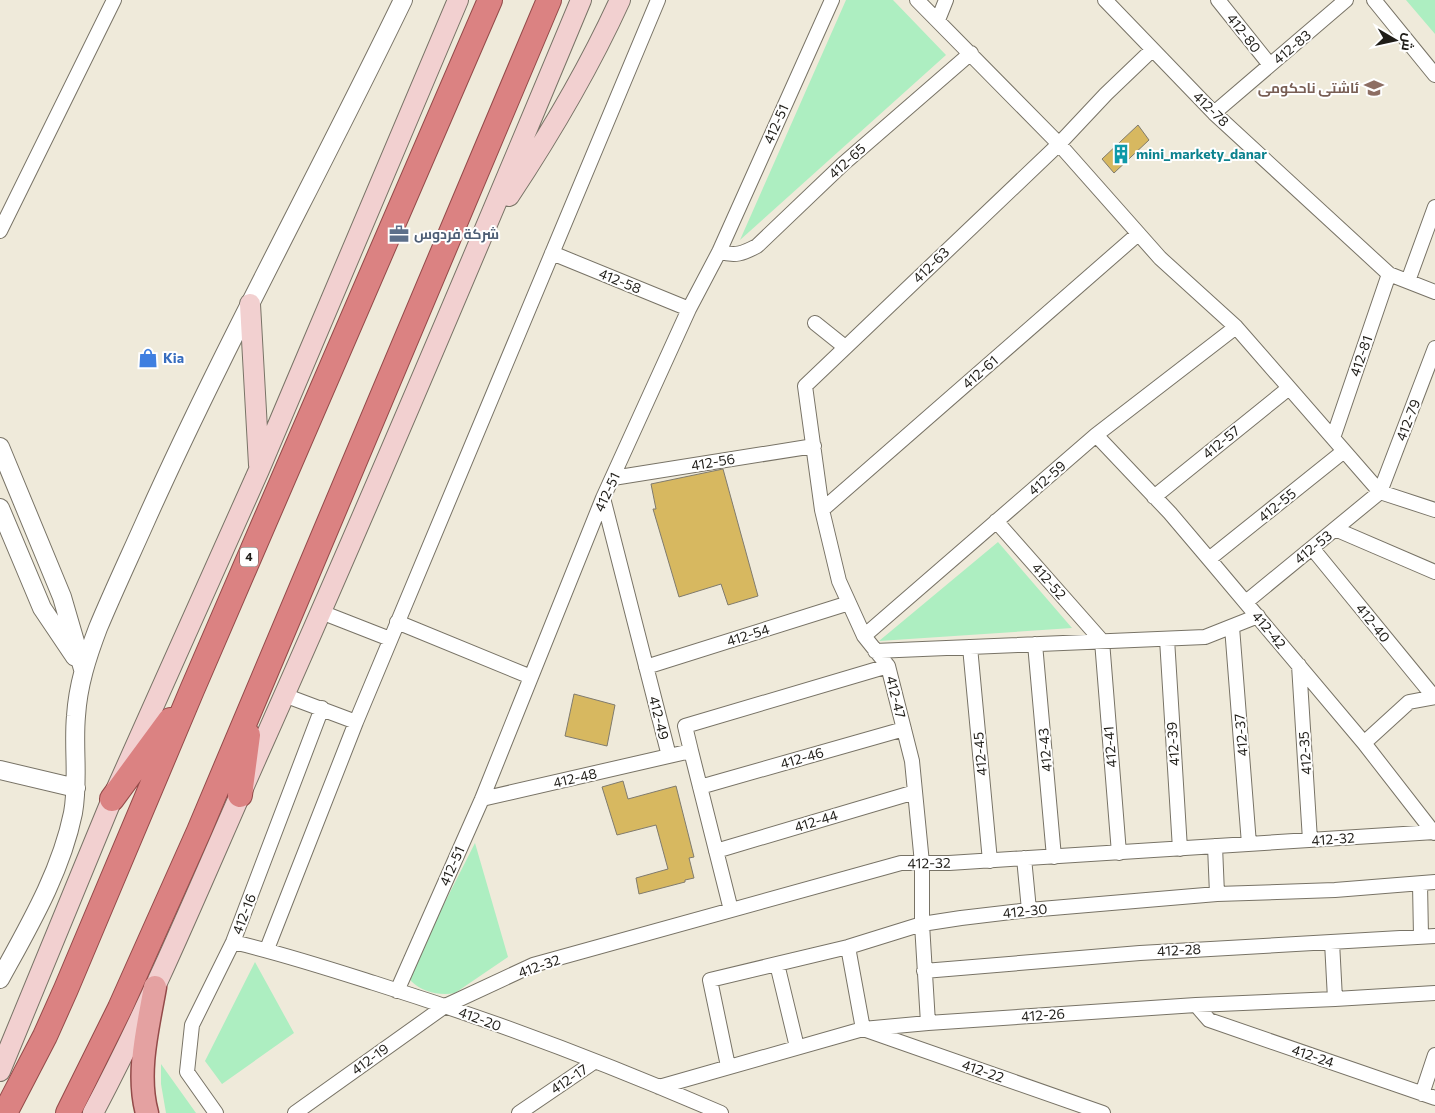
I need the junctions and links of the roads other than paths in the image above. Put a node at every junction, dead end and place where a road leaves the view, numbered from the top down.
1 (114, 0) edge
2 (403, 0) edge
3 (458, 0) edge
4 (490, 0) edge
5 (549, 0) edge
6 (581, 0) edge
7 (620, 0) edge
8 (658, 0) edge
9 (832, 0) edge
10 (917, 0) edge
11 (946, 0) edge
12 (1105, 0) edge
13 (1218, 0) edge
14 (1346, 0) edge
15 (1374, 0) edge
16 (938, 20) junction
17 (1152, 50) junction
18 (971, 53) junction
19 (1270, 66) junction
20 (1435, 75) edge
21 (1214, 113) junction
22 (1059, 144) junction
23 (1435, 207) edge
24 (0, 231) edge
25 (1138, 234) junction
26 (482, 237) junction
27 (719, 252) junction
28 (552, 253) junction
29 (1389, 274) junction
30 (1408, 281) junction
31 (1435, 292) edge
32 (250, 304) junction
33 (689, 309) junction
34 (815, 323) dead end
35 (1236, 327) junction
36 (845, 347) junction
37 (1435, 348) edge
38 (805, 386) joint
39 (1289, 388) junction
40 (1096, 435) junction
41 (1333, 438) junction
42 (814, 446) junction
43 (0, 447) edge
44 (1344, 451) junction
45 (259, 470) junction
46 (613, 478) junction
47 (1380, 492) junction
48 (1154, 497) junction
49 (603, 498) junction
50 (0, 508) edge
51 (822, 510) junction
52 (1435, 510) edge
53 (996, 521) junction
54 (1336, 529) junction
55 (1312, 548) junction
56 (1209, 559) junction
57 (1435, 572) edge
58 (62, 597) junction
59 (1246, 602) junction
60 (850, 603) junction
61 (42, 608) junction
62 (321, 612) junction
63 (1258, 616) junction
64 (397, 622) junction
65 (1232, 627) junction
66 (864, 636) junction
67 (390, 639) junction
68 (1167, 639) junction
69 (1102, 641) junction
70 (1036, 644) junction
71 (970, 647) junction
72 (875, 651) junction
73 (1299, 665) junction
74 (888, 666) junction
75 (646, 667) junction
76 (83, 669) junction
77 (531, 677) junction
78 (1435, 683) edge
79 (192, 690) junction
80 (284, 695) junction
81 (1435, 697) edge
82 (252, 702) junction
83 (322, 708) junction
84 (356, 722) junction
85 (684, 726) junction
86 (904, 729) junction
87 (662, 732) junction
88 (1364, 743) junction
89 (691, 752) junction
90 (669, 756) junction
91 (0, 770) edge
92 (700, 787) junction
93 (76, 788) junction
94 (915, 792) junction
95 (240, 795) junction
96 (112, 799) junction
97 (482, 799) junction
98 (1434, 832) edge
99 (1310, 840) junction
100 (1249, 844) junction
101 (1215, 846) junction
102 (1180, 849) junction
103 (716, 850) junction
104 (1119, 853) junction
105 (1054, 857) junction
106 (1024, 858) junction
107 (990, 861) junction
108 (922, 863) junction
109 (1435, 882) edge
110 (1420, 884) junction
111 (1217, 894) junction
112 (731, 910) junction
113 (1030, 910) junction
114 (922, 924) junction
115 (1428, 936) edge
116 (233, 942) junction
117 (1332, 942) junction
118 (848, 947) junction
119 (267, 949) junction
120 (777, 964) junction
121 (924, 971) junction
122 (0, 979) edge
123 (154, 987) junction
124 (398, 990) junction
125 (1435, 993) edge
126 (1335, 1000) junction
127 (1196, 1005) junction
128 (445, 1006) junction
129 (928, 1022) junction
130 (863, 1029) junction
131 (797, 1047) junction
132 (1435, 1055) edge
133 (594, 1062) junction
134 (728, 1066) junction
135 (0, 1071) edge
136 (659, 1087) junction
137 (1429, 1096) edge
138 (1069, 1107) edge
139 (715, 1112) edge
140 (5, 1113) edge
141 (68, 1113) edge
142 (93, 1113) edge
143 (146, 1113) edge
144 (216, 1113) edge
145 (295, 1113) edge
146 (519, 1113) edge
147 (1103, 1113) edge

1 - 24 street
2 - 32 street
3 - 45 main road
4 - 79 highway, 4
5 - 82 highway
6 - 26 main road
7 - 26 main road
8 - 28 street
9 - 27 street, 412-51
10 - 16 street
11 - 16 street
12 - 17 street, 412-78
13 - 19 street, 412-80
14 - 19 street, 412-83
15 - 20 street
16 - 18 street
17 - 21 street, 412-78
17 - 22 street
18 - 22 street
18 - 27 street, 412-65
19 - 21 street, 412-83
21 - 29 street, 412-78
22 - 25 street
22 - 36 street, 412-63
23 - 30 street
25 - 35 street
25 - 51 street, 412-61
26 - 62 main road
27 - 33 street, 412-51
28 - 33 street, 412-58
28 - 64 street
29 - 30 street
29 - 41 street, 412-81
30 - 31 street
32 - 45 main road
32 - 76 street
33 - 46 street, 412-51
34 - 36 street
35 - 39 street
35 - 40 street, 412-59
36 - 38 street, 412-63
37 - 47 street, 412-79
38 - 42 street, 412-47
39 - 41 street
39 - 48 street, 412-57
40 - 48 street, 412-42
40 - 53 street, 412-59
41 - 44 street
42 - 46 street, 412-56
42 - 51 street, 412-47
43 - 58 street
44 - 47 street
44 - 56 street, 412-55
45 - 96 main road
46 - 49 street, 412-51
47 - 52 street
47 - 54 street, 412-53
48 - 56 street, 412-42
49 - 75 street, 412-49
49 - 77 street, 412-51
50 - 61 street
51 - 60 street, 412-47
53 - 66 street, 412-59
53 - 69 street, 412-52
54 - 55 street, 412-53
54 - 57 street
55 - 59 street, 412-53
55 - 81 street, 412-40
56 - 59 street, 412-42
58 - 61 street
58 - 76 street
59 - 63 street, 412-42
60 - 66 street, 412-47
60 - 75 street, 412-54
61 - 76 street
62 - 67 street
62 - 80 main road
63 - 65 street
63 - 73 street, 412-42
64 - 67 street
64 - 77 street
65 - 68 street
65 - 100 street, 412-37
66 - 72 street, 412-47
67 - 84 street
68 - 69 street
68 - 102 street, 412-39
69 - 70 street
69 - 104 street, 412-41
70 - 71 street
70 - 105 street, 412-43
71 - 72 street
71 - 107 street, 412-45
72 - 74 street, 412-47
73 - 88 street, 412-42
73 - 99 street, 412-35
74 - 85 street
74 - 86 street, 412-47
75 - 87 street, 412-49
76 - 93 street
77 - 97 street, 412-51
78 - 81 street
79 - 96 highway
79 - 140 highway, 4
80 - 83 street
80 - 95 main road
81 - 88 street
82 - 95 highway
82 - 141 highway
83 - 84 street
83 - 116 street, 412-16
84 - 119 street
85 - 87 street
85 - 89 street
86 - 92 street, 412-46
86 - 94 street, 412-47
87 - 90 street, 412-49
88 - 98 street, 412-42
89 - 90 street, 412-49
89 - 92 street
90 - 97 street, 412-48
91 - 93 street
92 - 103 street
93 - 122 street
94 - 103 street, 412-44
94 - 108 street, 412-47
95 - 123 main road
96 - 135 main road
97 - 124 street, 412-51
98 - 99 street, 412-32
99 - 100 street, 412-32
100 - 101 street, 412-32
101 - 102 street, 412-32
101 - 111 street
102 - 104 street, 412-32
103 - 112 street
104 - 105 street, 412-32
105 - 106 street, 412-32
106 - 107 street, 412-32
106 - 113 street
107 - 108 street, 412-32
108 - 112 street, 412-32
108 - 114 street, 412-47
109 - 110 street, 412-30
110 - 111 street, 412-30
110 - 115 street
111 - 113 street, 412-30
112 - 128 street, 412-32
113 - 114 street, 412-30
114 - 118 street, 412-30
114 - 121 street, 412-47
115 - 117 street, 412-28
116 - 119 street, 412-20
116 - 144 street, 412-16
117 - 121 street, 412-28
117 - 126 street
118 - 120 street, 412-30
118 - 130 street
119 - 124 street, 412-20
120 - 131 street
120 - 134 street, 412-30
121 - 129 street, 412-47
123 - 142 main road
123 - 143 main road
124 - 128 street, 412-20
125 - 126 street, 412-26
126 - 127 street, 412-26
127 - 129 street, 412-26
127 - 137 street, 412-24
128 - 133 street, 412-20
128 - 145 street, 412-19
129 - 130 street, 412-26
130 - 131 street, 412-26
130 - 138 street, 412-22
131 - 134 street, 412-26
132 - 137 street
133 - 136 street, 412-20
133 - 146 street, 412-17
134 - 136 street, 412-26
136 - 139 street, 412-20
138 - 147 street, 412-22

